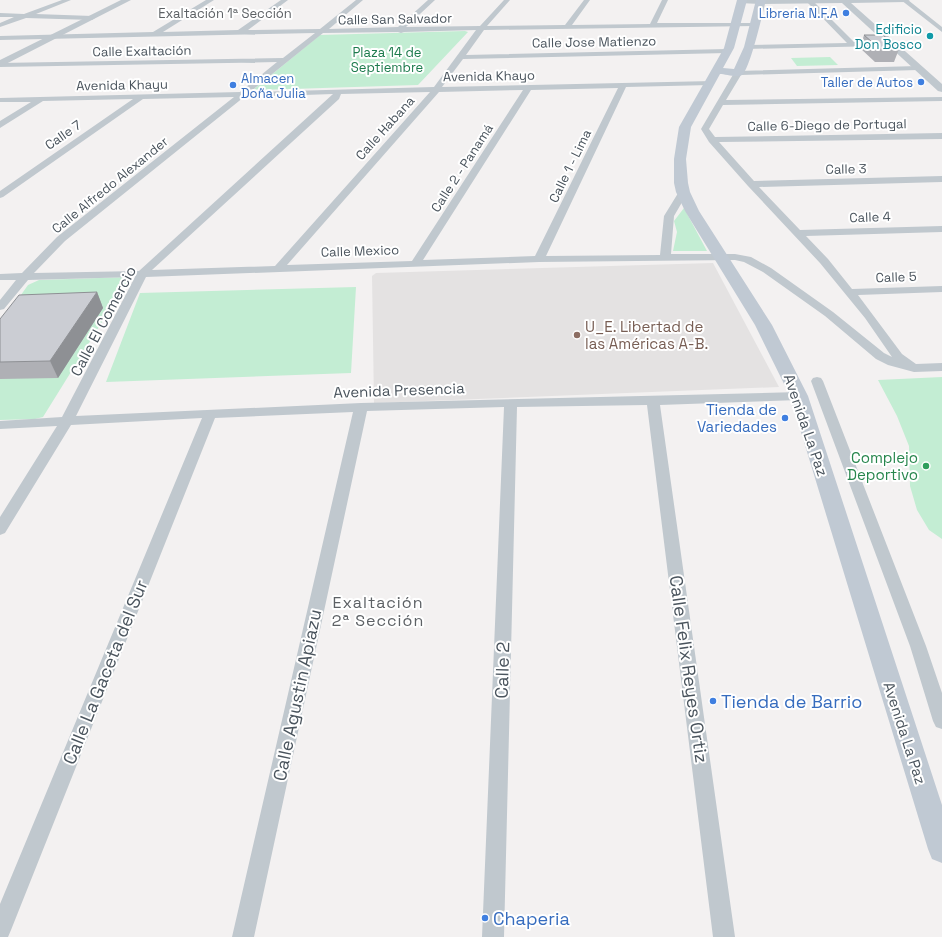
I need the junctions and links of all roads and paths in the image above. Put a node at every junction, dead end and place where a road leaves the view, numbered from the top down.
1 (68, 0) edge
2 (111, 0) edge
3 (127, 0) edge
4 (211, 0) edge
5 (285, 0) edge
6 (360, 0) edge
7 (432, 0) edge
8 (507, 0) edge
9 (587, 0) edge
10 (665, 0) edge
11 (742, 0) edge
12 (905, 0) edge
13 (760, 1) edge
14 (811, 1) edge
15 (844, 1) junction
16 (0, 15) edge
17 (24, 15) junction
18 (77, 17) junction
19 (92, 18) junction
20 (0, 24) edge
21 (735, 24) junction
22 (754, 24) junction
23 (652, 26) junction
24 (567, 27) junction
25 (481, 29) junction
26 (942, 30) edge
27 (401, 31) junction
28 (240, 32) junction
29 (322, 32) junction
30 (155, 34) junction
31 (55, 37) junction
32 (0, 38) edge
33 (36, 38) junction
34 (892, 44) junction
35 (853, 45) junction
36 (749, 47) junction
37 (727, 51) junction
38 (0, 56) edge
39 (461, 57) junction
40 (285, 60) junction
41 (0, 65) edge
42 (918, 68) junction
43 (717, 70) junction
44 (738, 73) junction
45 (710, 83) junction
46 (623, 85) junction
47 (529, 87) junction
48 (437, 89) junction
49 (942, 89) edge
50 (339, 91) junction
51 (245, 94) junction
52 (141, 97) junction
53 (41, 99) junction
54 (942, 99) edge
55 (0, 100) edge
56 (721, 103) junction
57 (0, 125) edge
58 (942, 136) edge
59 (712, 140) junction
60 (942, 180) edge
61 (751, 184) junction
62 (683, 192) junction
63 (0, 195) edge
64 (942, 229) edge
65 (798, 233) junction
66 (721, 256) junction
67 (665, 258) junction
68 (540, 259) junction
69 (416, 263) junction
70 (278, 269) junction
71 (142, 274) junction
72 (24, 277) junction
73 (0, 278) edge
74 (942, 289) edge
75 (850, 292) junction
76 (0, 307) edge
77 (942, 367) edge
78 (914, 368) junction
79 (817, 381) dead end
80 (799, 396) junction
81 (653, 402) junction
82 (511, 403) junction
83 (361, 407) junction
84 (210, 414) junction
85 (68, 421) junction
86 (0, 425) edge
87 (0, 529) edge
88 (942, 720) edge
89 (942, 849) edge
90 (0, 930) edge
91 (244, 937) edge
92 (493, 937) edge
93 (724, 937) edge

1 - 17 street
2 - 18 street
3 - 19 street
4 - 30 street
5 - 28 street
6 - 29 street, Calle Alfredo Alexander
7 - 27 street
8 - 25 street, Calle Habana
9 - 24 street
10 - 23 street
11 - 13 street
11 - 21 main road, Avenida La Paz
12 - 15 street
12 - 26 street
13 - 14 street
13 - 22 main road
14 - 15 street
14 - 35 street
15 - 34 street
16 - 17 street
17 - 18 street
17 - 20 street
18 - 19 street
18 - 33 street
19 - 31 street
21 - 22 street, Calle San Salvador
21 - 23 street, Calle San Salvador
21 - 37 main road, Avenida La Paz
22 - 36 main road
23 - 24 street, Calle San Salvador
24 - 25 street, Calle San Salvador
25 - 27 street, Calle San Salvador
25 - 39 street, Calle Habana
27 - 29 street, Calle San Salvador
28 - 29 street, Calle San Salvador
28 - 30 street, Calle San Salvador
29 - 40 street, Calle Alfredo Alexander
30 - 31 street, Calle San Salvador
31 - 33 street, Calle San Salvador
31 - 41 street
32 - 33 street, Calle San Salvador
33 - 38 street
34 - 35 street
34 - 42 street
35 - 36 street
36 - 44 main road
37 - 39 street, Calle Jose Matienzo
37 - 43 main road, Avenida La Paz
39 - 48 street, Calle Habana
40 - 41 street, Calle Exaltación
40 - 51 street, Calle Alfredo Alexander
42 - 44 street
42 - 49 street
43 - 44 main road
43 - 45 main road, Avenida La Paz
44 - 56 street
45 - 46 street, Avenida Khayo
45 - 62 main road, Avenida La Paz
46 - 47 street, Avenida Khayo
46 - 68 street, Calle 1 - Lima
47 - 48 street, Avenida Khayo
47 - 69 street, Calle 2 - Panamá
48 - 50 street, Avenida Khayo
48 - 70 street, Calle Habana
50 - 51 street, Avenida Khayo
50 - 71 street, Calle El Comercio
51 - 52 street, Avenida Khayu
51 - 72 street, Calle Alfredo Alexander
52 - 53 street, Avenida Khayu
52 - 63 street, Calle 7
53 - 55 street, Avenida Khayu
53 - 57 street
54 - 56 street
56 - 59 street
58 - 59 street, Calle 6-Diego de Portugal
59 - 61 street
60 - 61 street, Calle 3
61 - 65 street
62 - 66 main road, Avenida La Paz
62 - 67 street
64 - 65 street, Calle 4
65 - 75 street
66 - 67 street, Calle Mexico
66 - 78 street, Calle Mexico
66 - 80 main road, Avenida La Paz
67 - 68 street, Calle Mexico
68 - 69 street, Calle Mexico
69 - 70 street, Calle Mexico
70 - 71 street, Calle Mexico
71 - 72 street, Calle Mexico
71 - 85 street, Calle El Comercio
72 - 73 street, Calle Mexico
72 - 76 street, Calle Alfredo Alexander
74 - 75 street, Calle 5
75 - 78 street
77 - 78 street, Calle Mexico
79 - 88 street
80 - 81 street, Avenida Presencia
80 - 89 main road, Avenida La Paz
81 - 82 street, Avenida Presencia
81 - 93 street, Calle Felix Reyes Ortiz
82 - 83 street, Avenida Presencia
82 - 92 street, Calle 2
83 - 84 street, Avenida Presencia
83 - 91 street, Calle Agustin Apiazu
84 - 85 street, Avenida Presencia
84 - 90 street, Calle La Gaceta del Sur
85 - 86 street, Avenida Presencia
85 - 87 street, Calle El Comercio

